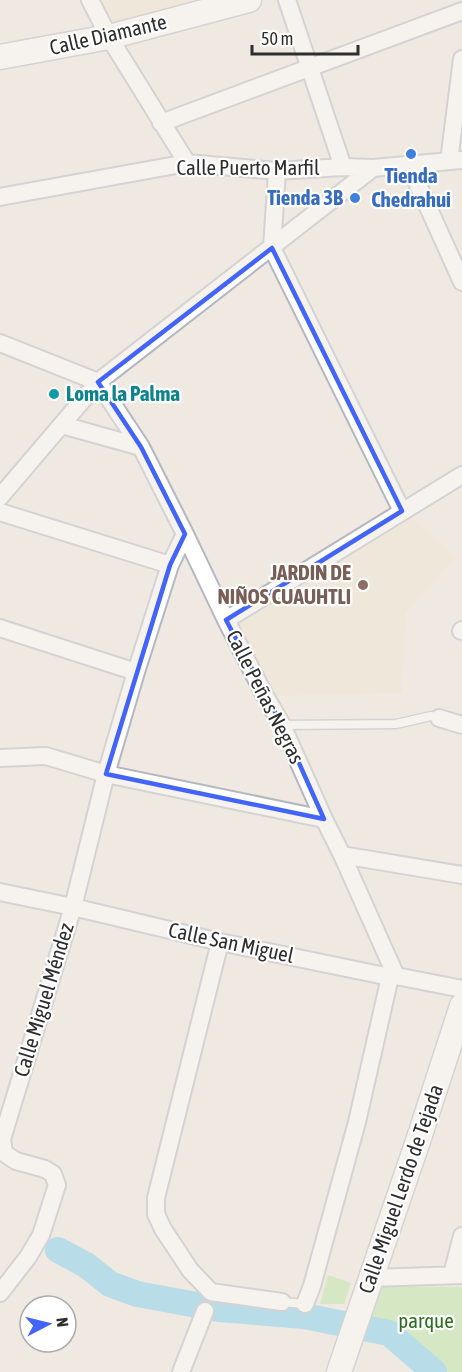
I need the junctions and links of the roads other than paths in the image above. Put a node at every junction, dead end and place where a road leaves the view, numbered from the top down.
1 (90, 0) edge
2 (249, 0) edge
3 (287, 0) edge
4 (462, 11) edge
5 (109, 37) junction
6 (0, 57) edge
7 (462, 59) edge
8 (310, 68) junction
9 (161, 123) junction
10 (455, 161) edge
11 (187, 163) junction
12 (409, 165) junction
13 (343, 168) junction
14 (373, 168) junction
15 (277, 171) junction
16 (0, 197) edge
17 (272, 248) junction
18 (462, 282) edge
19 (0, 342) edge
20 (99, 382) junction
21 (62, 425) junction
22 (141, 447) junction
23 (462, 475) edge
24 (0, 497) edge
25 (402, 511) junction
26 (0, 512) edge
27 (185, 534) junction
28 (170, 565) junction
29 (226, 620) junction
30 (0, 628) edge
31 (136, 672) junction
32 (435, 717) joint
33 (282, 725) junction
34 (462, 725) edge
35 (0, 758) edge
36 (106, 774) junction
37 (324, 819) junction
38 (342, 855) junction
39 (462, 875) edge
40 (0, 892) edge
41 (73, 907) junction
42 (220, 942) junction
43 (393, 976) junction
44 (462, 989) edge
45 (462, 1006) edge
46 (462, 1236) edge
47 (457, 1274) edge
48 (369, 1284) junction
49 (0, 1293) edge
50 (282, 1302) joint
51 (305, 1305) joint
52 (205, 1311) dead end
53 (181, 1372) edge
54 (339, 1372) edge

1 - 5 street
2 - 5 street, Calle Diamante
3 - 8 street
4 - 8 street
5 - 6 street, Calle Diamante
5 - 9 street
7 - 10 street
8 - 9 street
8 - 13 street
9 - 11 street
10 - 12 street, Calle Puerto Marfil
11 - 15 street, Calle Puerto Marfil
11 - 16 street, Calle Puerto Marfil
12 - 14 street, Calle Puerto Marfil
12 - 18 street
13 - 14 street, Calle Puerto Marfil
13 - 15 street, Calle Puerto Marfil
14 - 17 street
15 - 17 street
17 - 20 street
17 - 25 street
19 - 20 street
20 - 21 street
20 - 22 street, Calle Peñas Negras
21 - 22 street
21 - 24 street
22 - 27 street, Calle Peñas Negras
23 - 25 street
25 - 29 street
26 - 28 street
27 - 28 street
27 - 29 street, Calle Peñas Negras
28 - 31 street
29 - 33 street, Calle Peñas Negras
30 - 31 street
31 - 36 street
32 - 33 lane
32 - 34 street
33 - 37 street, Calle Peñas Negras
35 - 36 street
36 - 37 street
36 - 41 street
37 - 38 street, Calle Peñas Negras
38 - 39 street
38 - 43 street, Calle Peñas Negras
40 - 41 street, Calle San Miguel
41 - 42 street, Calle San Miguel
41 - 49 street, Calle Miguel Méndez
42 - 43 street, Calle San Miguel
42 - 50 street
43 - 44 street, Calle San Miguel
43 - 51 street
45 - 48 street, Calle Miguel Lerdo de Tejada
46 - 47 street
47 - 48 street
48 - 54 street, Calle Miguel Lerdo de Tejada
50 - 51 lane
52 - 53 street

